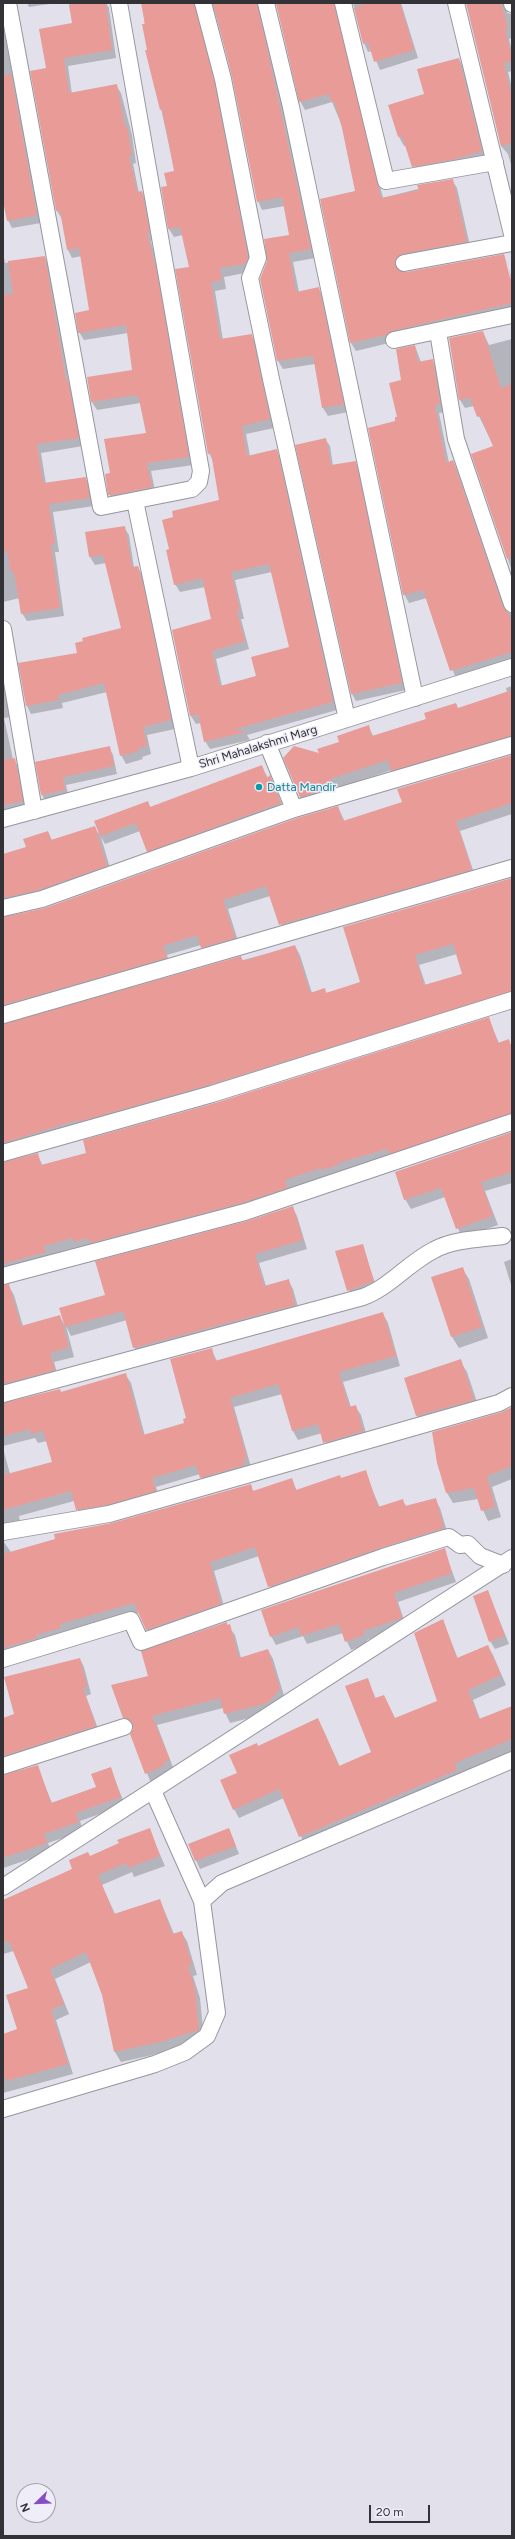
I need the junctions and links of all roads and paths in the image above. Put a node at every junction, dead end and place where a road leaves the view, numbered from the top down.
1 (8, 3) edge
2 (119, 3) edge
3 (203, 3) edge
4 (266, 3) edge
5 (343, 3) edge
6 (456, 3) edge
7 (495, 162) junction
8 (512, 234) edge
9 (512, 243) edge
10 (404, 263) dead end
11 (512, 315) edge
12 (438, 332) junction
13 (394, 340) dead end
14 (136, 501) junction
15 (512, 604) edge
16 (3, 629) edge
17 (512, 667) edge
18 (415, 698) junction
19 (347, 719) junction
20 (267, 742) junction
21 (512, 745) edge
22 (191, 768) junction
23 (294, 809) junction
24 (34, 811) junction
25 (3, 819) edge
26 (512, 868) edge
27 (3, 908) edge
28 (512, 1000) edge
29 (3, 1015) edge
30 (512, 1122) edge
31 (3, 1153) edge
32 (503, 1236) dead end
33 (3, 1276) edge
34 (3, 1394) edge
35 (512, 1396) edge
36 (3, 1532) edge
37 (508, 1562) edge
38 (3, 1659) edge
39 (124, 1727) dead end
40 (512, 1760) edge
41 (3, 1766) edge
42 (153, 1790) junction
43 (3, 1887) edge
44 (202, 1901) junction
45 (3, 2109) edge

1 - 14 street
2 - 14 street
3 - 19 street
4 - 18 street
5 - 7 street
6 - 7 street
7 - 8 street
9 - 10 street
11 - 12 street
12 - 13 street
12 - 15 street
14 - 22 street
16 - 24 street
17 - 18 street, Shri Mahalakshmi Marg
18 - 19 street, Shri Mahalakshmi Marg
19 - 20 street, Shri Mahalakshmi Marg
20 - 22 street, Shri Mahalakshmi Marg
20 - 23 street
21 - 23 street
22 - 24 street, Shri Mahalakshmi Marg
23 - 27 street
24 - 25 street, Shri Mahalakshmi Marg
26 - 29 street
28 - 31 street
30 - 33 street
32 - 34 street
35 - 36 street
37 - 38 street
37 - 42 street
39 - 41 street
40 - 44 street
42 - 43 street
42 - 44 street
44 - 45 street

